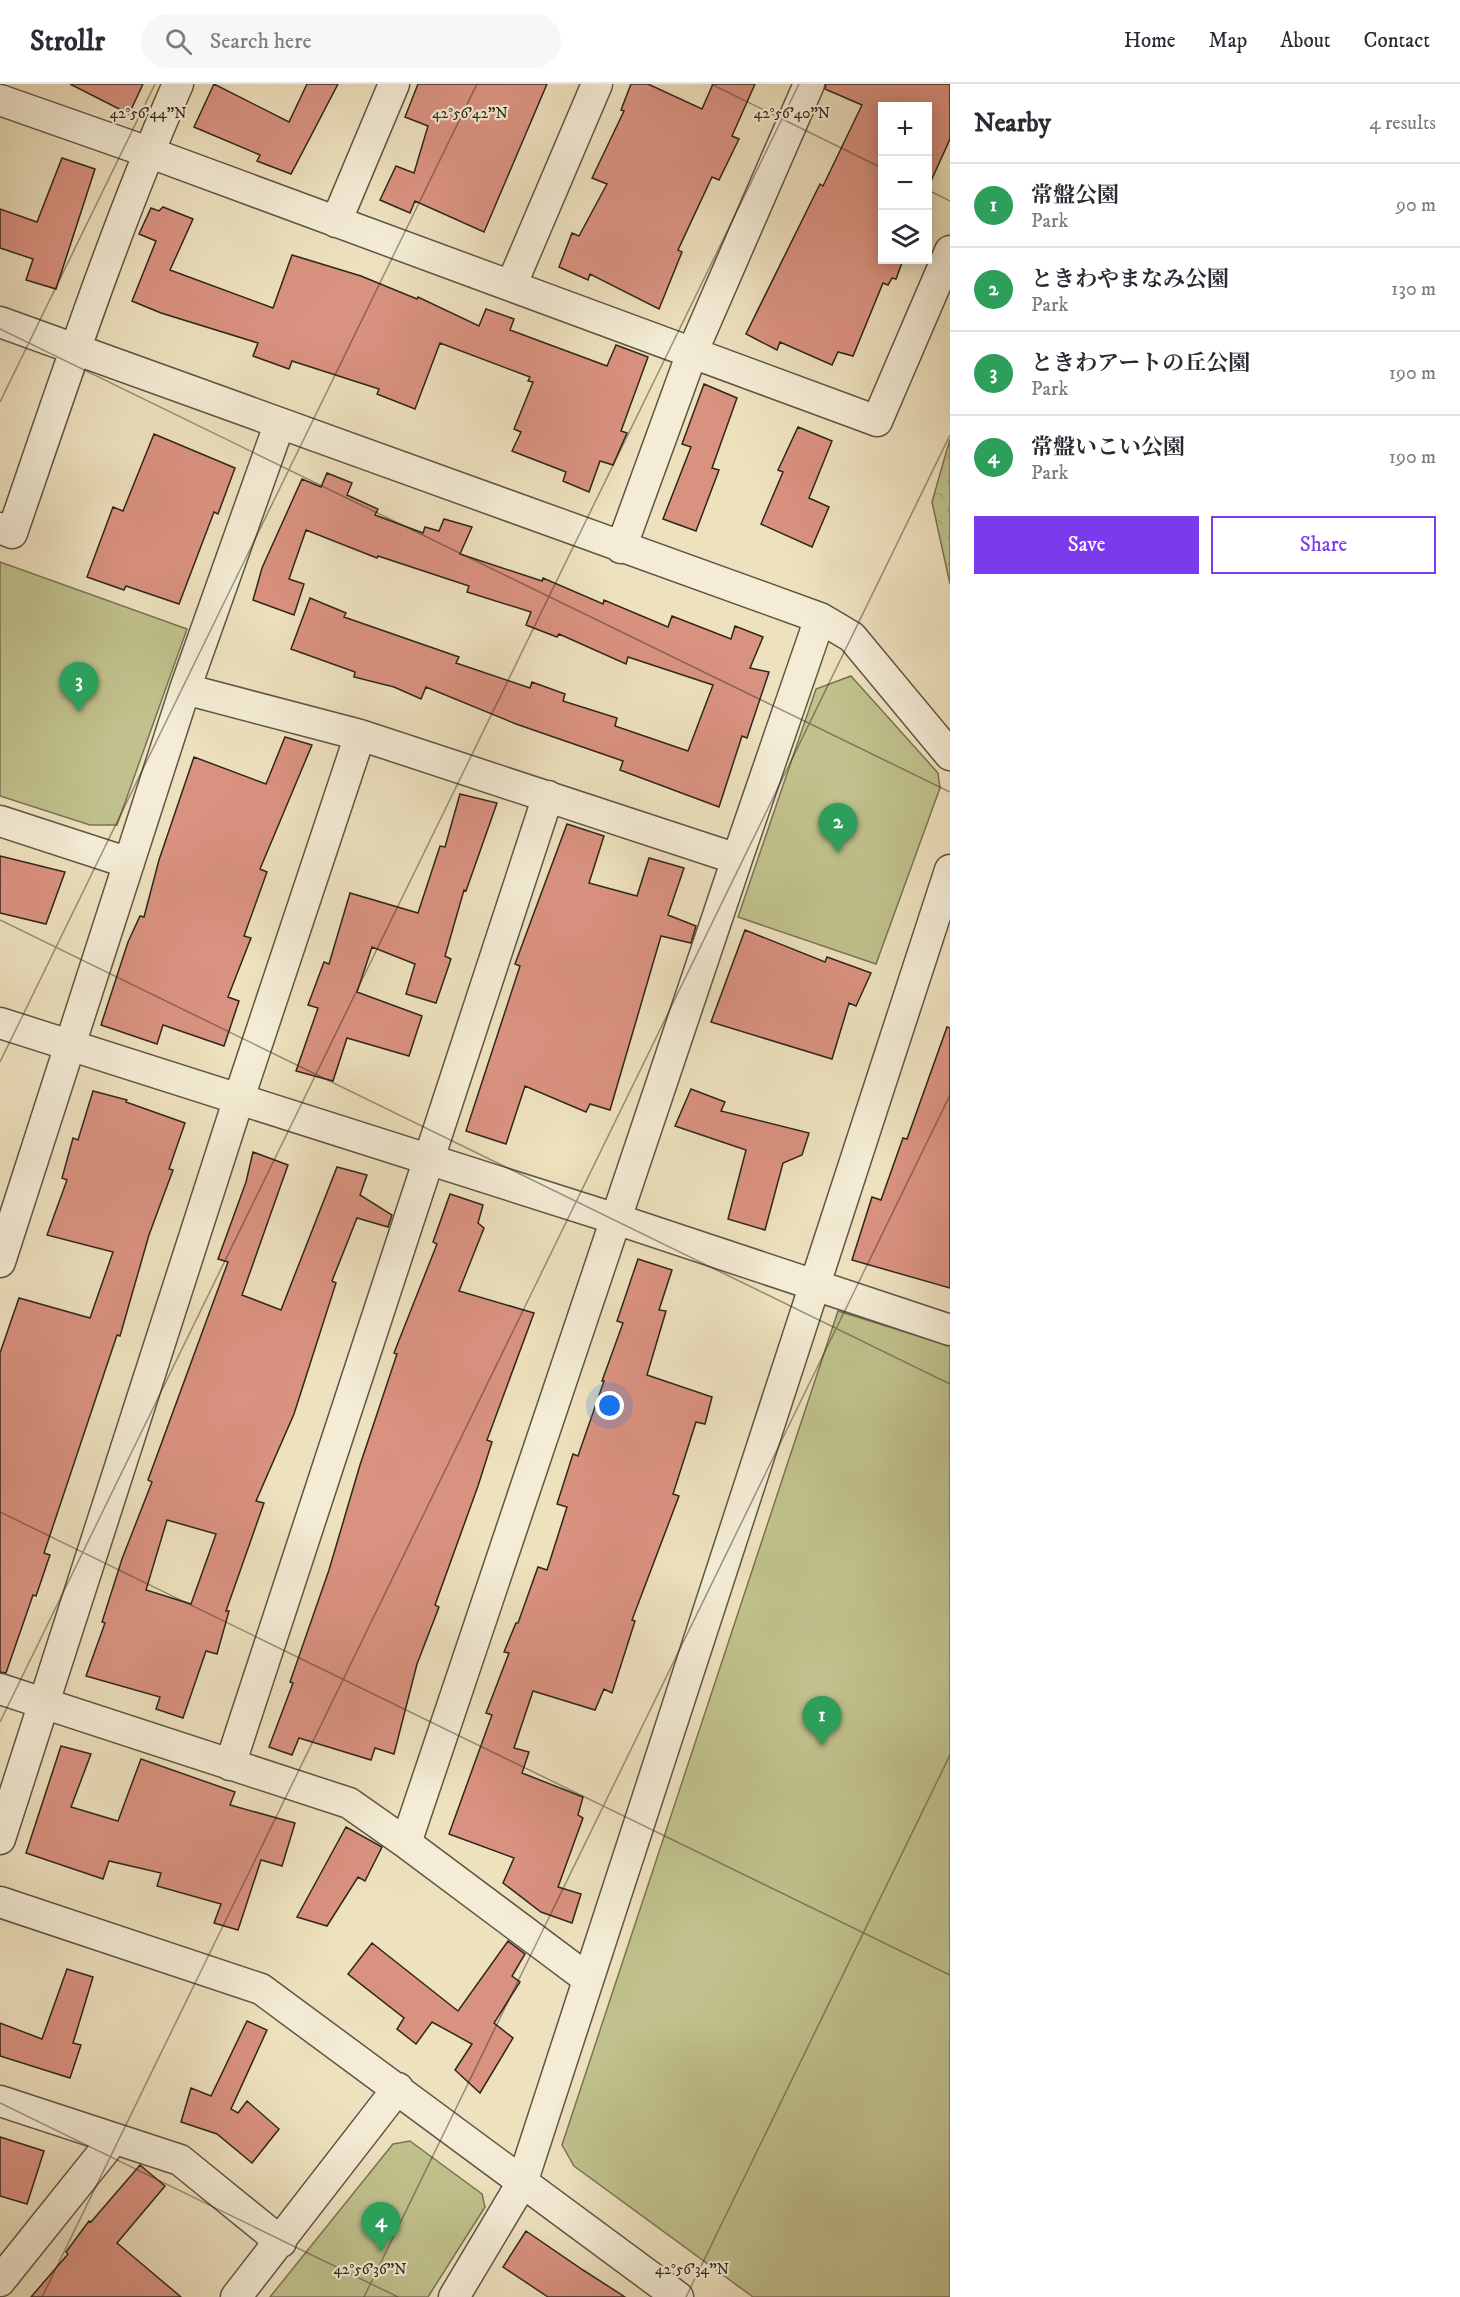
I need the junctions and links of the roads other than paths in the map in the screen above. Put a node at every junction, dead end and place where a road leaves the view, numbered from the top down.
1 (178, 84) edge
2 (394, 84) edge
3 (597, 84) edge
4 (809, 84) edge
5 (0, 100) edge
6 (148, 152) junction
7 (336, 222) junction
8 (950, 251) edge
9 (511, 286) junction
10 (0, 322) edge
11 (75, 349) junction
12 (692, 353) junction
13 (279, 425) junction
14 (0, 528) edge
15 (621, 548) junction
16 (820, 618) junction
17 (185, 689) junction
18 (360, 735) junction
19 (950, 755) edge
20 (548, 796) junction
21 (0, 821) edge
22 (737, 859) junction
23 (129, 863) junction
24 (950, 870) edge
25 (0, 1023) edge
26 (70, 1046) junction
27 (239, 1098) junction
28 (428, 1159) junction
29 (616, 1219) junction
30 (0, 1262) edge
31 (815, 1284) junction
32 (950, 1330) edge
33 (0, 1689) edge
34 (42, 1703) junction
35 (230, 1765) junction
36 (0, 1839) edge
37 (406, 1843) junction
38 (0, 1902) edge
39 (588, 1979) junction
40 (398, 2088) junction
41 (0, 2101) edge
42 (113, 2140) junction
43 (522, 2183) junction
44 (281, 2242) junction
45 (0, 2281) edge
46 (236, 2297) edge
47 (454, 2297) edge
48 (678, 2297) edge

1 - 6 street
2 - 7 street
3 - 9 street
4 - 12 street
5 - 6 street
6 - 7 street
6 - 11 street
7 - 9 street
8 - 12 street
9 - 12 street
10 - 11 street
11 - 13 street
11 - 14 street
12 - 15 street
13 - 15 street
13 - 17 street
15 - 16 street
16 - 19 street
16 - 22 street
17 - 18 street
17 - 23 street
18 - 20 street
18 - 27 street
20 - 22 street
20 - 28 street
21 - 23 street
22 - 29 street
23 - 26 street
24 - 31 street
25 - 26 street
26 - 27 street
26 - 30 street
27 - 28 street
27 - 34 street
28 - 29 street
28 - 35 street
29 - 31 street
29 - 37 street
31 - 32 street
31 - 39 street
33 - 34 street
34 - 35 street
34 - 36 street
35 - 37 street
37 - 39 street
38 - 40 street
39 - 43 street
40 - 43 street
40 - 44 street
41 - 42 street
42 - 44 street
42 - 45 street
43 - 47 street
43 - 48 street
44 - 46 street

